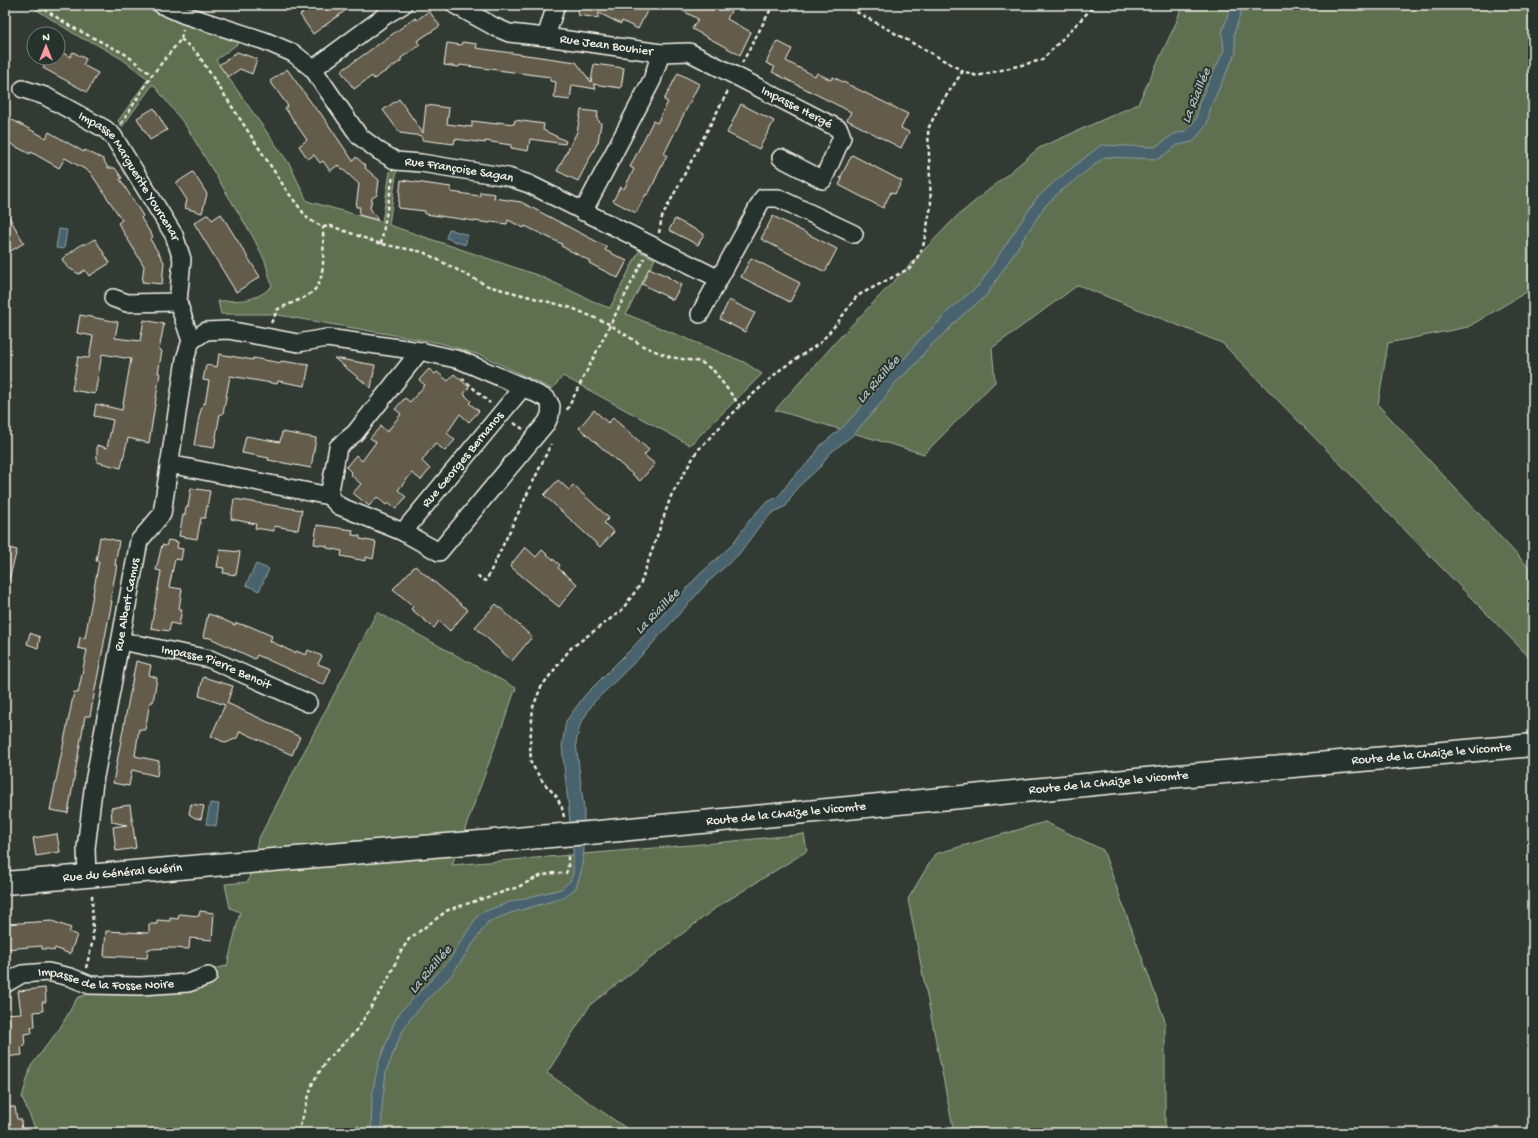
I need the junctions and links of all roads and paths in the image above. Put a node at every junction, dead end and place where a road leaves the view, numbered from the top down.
1 (38, 5) edge
2 (162, 5) edge
3 (404, 5) edge
4 (455, 5) edge
5 (556, 5) edge
6 (773, 5) edge
7 (844, 5) edge
8 (1095, 5) edge
9 (186, 15) junction
10 (546, 37) junction
11 (181, 39) junction
12 (660, 54) junction
13 (313, 69) junction
14 (963, 70) junction
15 (152, 75) junction
16 (736, 76) junction
17 (23, 89) dead end
18 (113, 136) junction
19 (781, 158) dead end
20 (396, 161) junction
21 (583, 212) junction
22 (323, 227) junction
23 (854, 234) dead end
24 (381, 244) junction
25 (651, 245) junction
26 (719, 280) junction
27 (113, 298) dead end
28 (178, 302) junction
29 (700, 314) dead end
30 (610, 324) junction
31 (265, 337) junction
32 (191, 341) junction
33 (420, 351) junction
34 (456, 374) dead end
35 (523, 387) junction
36 (740, 406) junction
37 (502, 413) junction
38 (565, 415) dead end
39 (534, 437) junction
40 (551, 443) dead end
41 (548, 450) junction
42 (169, 464) junction
43 (329, 496) junction
44 (403, 532) junction
45 (477, 576) dead end
46 (121, 641) junction
47 (308, 703) dead end
48 (1533, 745) edge
49 (565, 836) junction
50 (90, 876) junction
51 (5, 883) edge
52 (208, 976) dead end
53 (82, 982) junction
54 (5, 984) edge
55 (298, 1133) edge

1 - 15 path
2 - 9 street, Rue Françoise Sagan
3 - 13 street
4 - 10 street, Rue Jean Bouhier
5 - 10 street
6 - 16 path
7 - 14 path
8 - 14 path
9 - 11 path
9 - 13 street, Rue Françoise Sagan
10 - 12 street, Rue Jean Bouhier
11 - 15 path
11 - 22 path
12 - 16 street, Impasse Hergé
12 - 21 street, Rue Jean Bouhier
13 - 20 street, Rue Françoise Sagan
14 - 36 path
15 - 18 path
16 - 19 street, Impasse Hergé
16 - 25 path
17 - 18 street, Impasse Marguerite Yourcenar
18 - 28 street, Impasse Marguerite Yourcenar
20 - 21 street, Rue Françoise Sagan
20 - 24 path
21 - 25 street, Rue Françoise Sagan
22 - 24 path
22 - 31 path
23 - 26 street
24 - 30 path
25 - 26 street, Rue Françoise Sagan
25 - 30 path
26 - 29 street
27 - 28 street
28 - 32 street, Impasse Marguerite Yourcenar
30 - 36 path
30 - 38 path
31 - 32 street
31 - 33 street
32 - 42 street, Rue Albert Camus
33 - 35 street
33 - 43 street
34 - 37 path
35 - 37 street, Rue Georges Bernanos
35 - 39 street
36 - 49 path
37 - 39 path
37 - 44 street, Rue Georges Bernanos
39 - 41 path
39 - 44 street
40 - 41 path
41 - 45 path
42 - 43 street
42 - 46 street, Rue Albert Camus
43 - 44 street
46 - 47 street, Impasse Pierre Benoit
46 - 50 street, Rue Albert Camus
48 - 49 main road, Route de la Chaize le Vicomte, bridge
49 - 50 main road, Rue du Général Guérin
49 - 55 path
50 - 51 main road, Rue du Général Guérin
50 - 53 path
52 - 53 street, Impasse de la Fosse Noire
53 - 54 street, Impasse de la Fosse Noire

